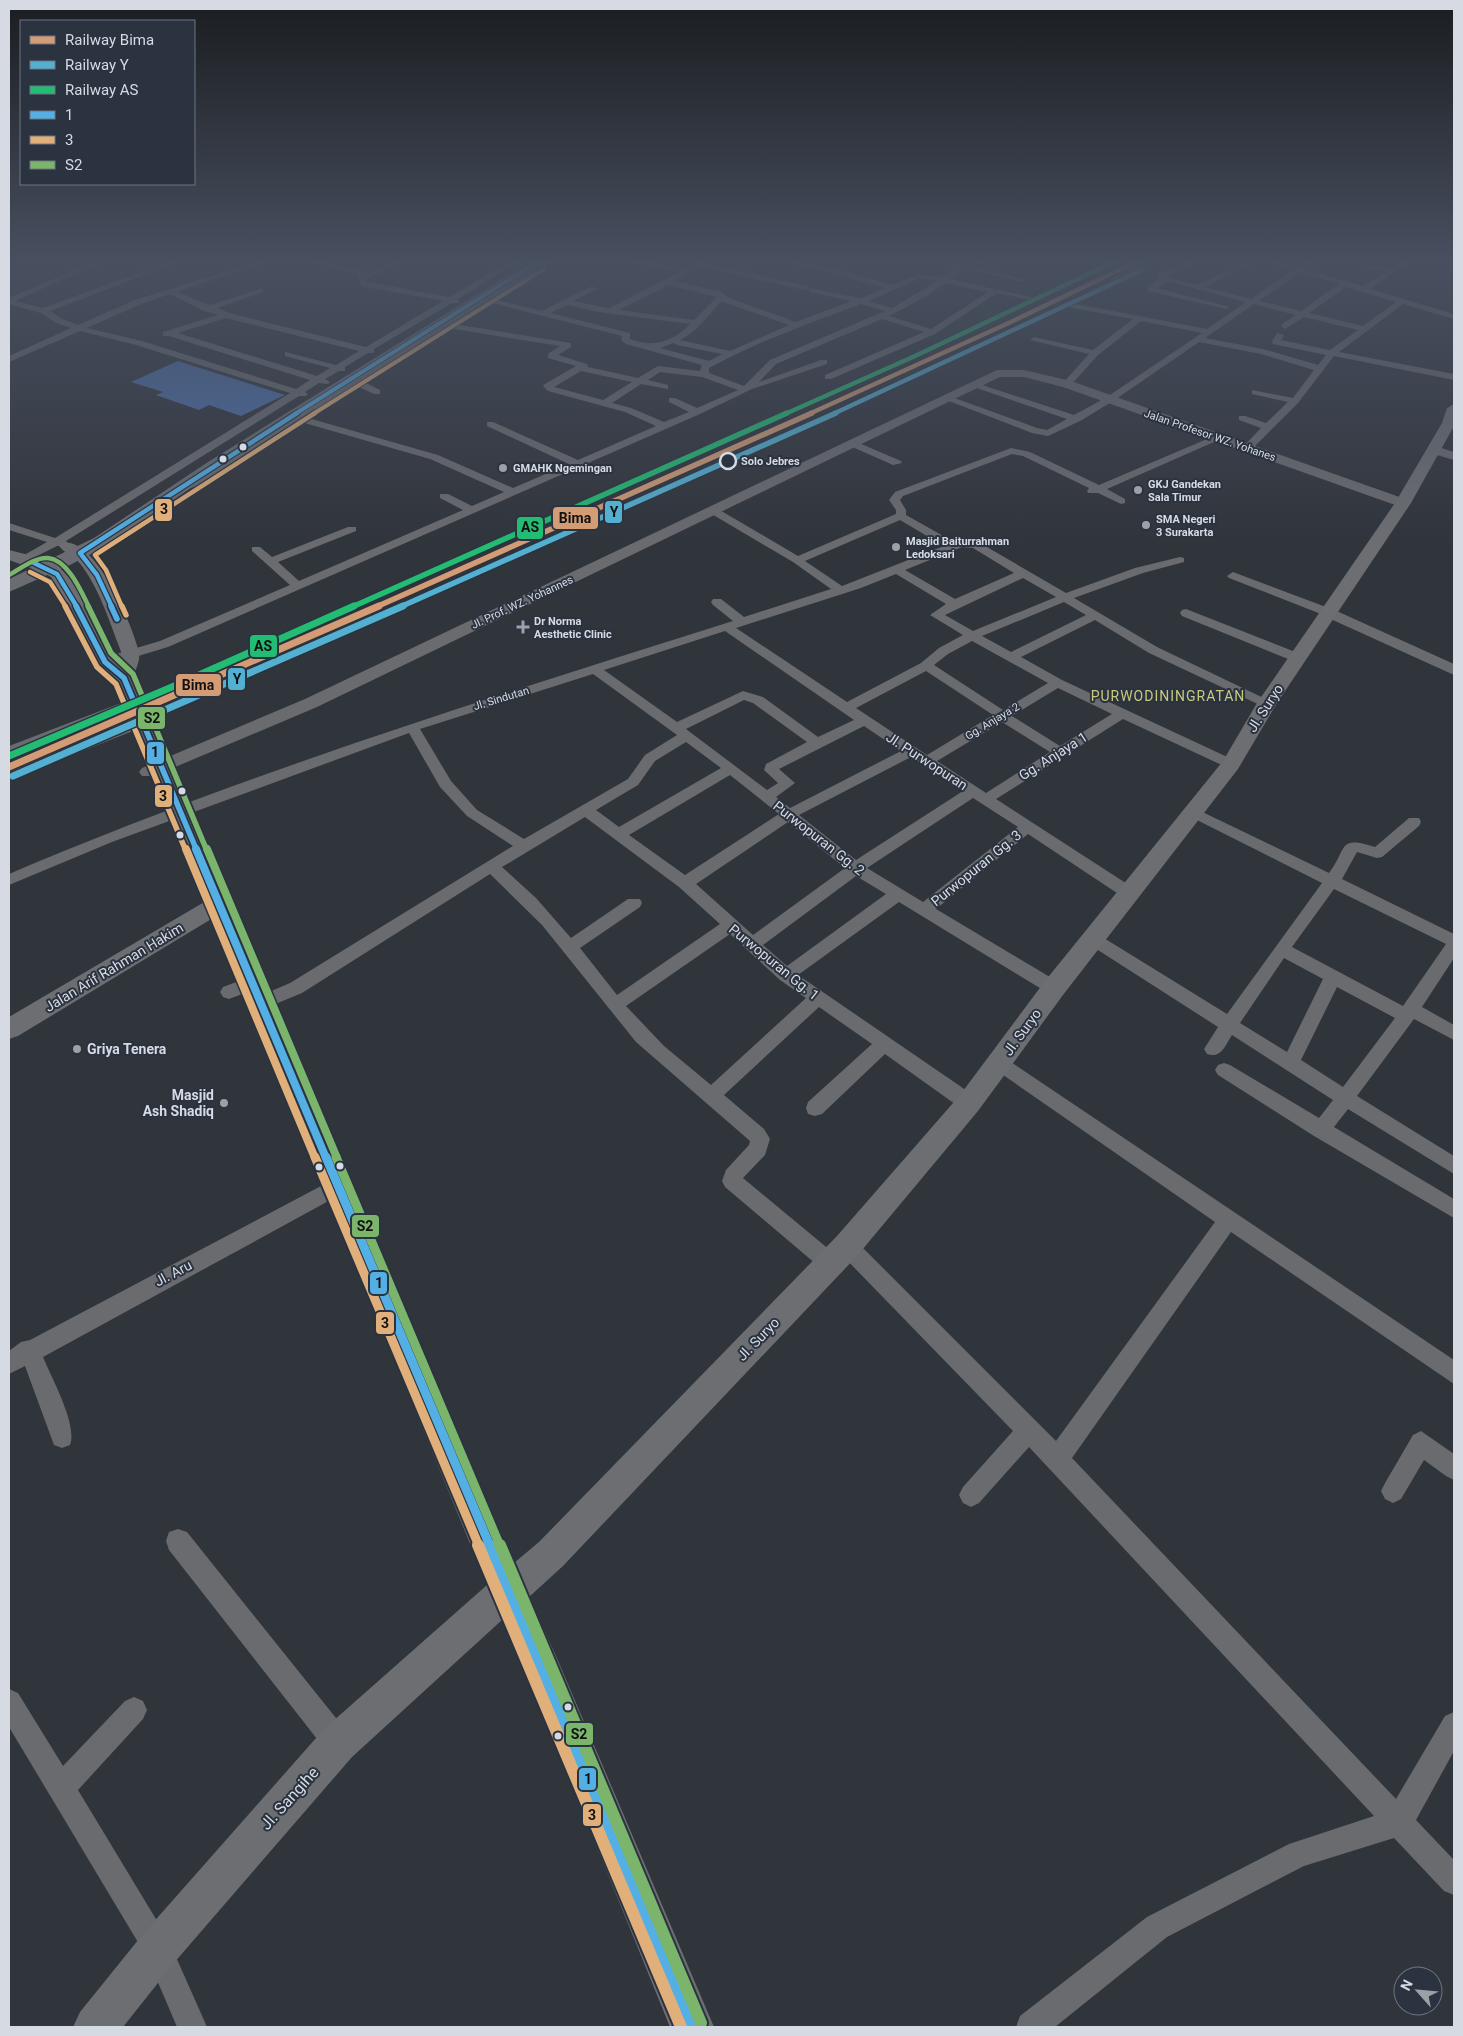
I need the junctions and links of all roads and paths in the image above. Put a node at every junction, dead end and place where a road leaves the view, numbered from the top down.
1 (181, 356) edge
2 (241, 356) edge
3 (294, 356) edge
4 (366, 356) edge
5 (383, 356) edge
6 (388, 356) edge
7 (551, 356) edge
8 (681, 356) edge
9 (728, 356) edge
10 (753, 356) edge
11 (773, 356) edge
12 (877, 356) edge
13 (1088, 356) edge
14 (1171, 356) edge
15 (1236, 356) edge
16 (1271, 356) edge
17 (1330, 356) edge
18 (1347, 356) edge
19 (1091, 357) joint
20 (765, 359) junction
21 (1234, 360) dead end
22 (824, 362) dead end
23 (709, 364) junction
24 (582, 367) junction
25 (621, 369) dead end
26 (1320, 369) junction
27 (346, 374) junction
28 (704, 374) junction
29 (828, 377) dead end
30 (1454, 377) edge
31 (640, 380) junction
32 (322, 381) junction
33 (1067, 384) junction
34 (973, 385) junction
35 (666, 387) dead end
36 (747, 389) junction
37 (377, 392) dead end
38 (1255, 392) dead end
39 (302, 394) junction
40 (946, 398) junction
41 (1110, 399) junction
42 (672, 400) dead end
43 (1295, 401) junction
44 (604, 404) junction
45 (697, 412) junction
46 (297, 417) junction
47 (1452, 417) edge
48 (1242, 418) dead end
49 (1077, 419) junction
50 (490, 424) dead end
51 (664, 426) junction
52 (1267, 427) junction
53 (1218, 438) junction
54 (852, 443) junction
55 (1248, 448) junction
56 (1435, 450) junction
57 (1454, 456) edge
58 (897, 463) dead end
59 (578, 464) junction
60 (1094, 491) junction
61 (513, 492) junction
62 (444, 496) dead end
63 (1121, 501) dead end
64 (1404, 503) junction
65 (123, 506) junction
66 (472, 510) junction
67 (714, 511) junction
68 (145, 512) junction
69 (901, 516) junction
70 (9, 526) edge
71 (352, 529) dead end
72 (953, 546) junction
73 (68, 547) junction
74 (256, 549) dead end
75 (798, 560) junction
76 (1180, 560) dead end
77 (270, 561) junction
78 (28, 562) edge
79 (898, 570) junction
80 (1023, 572) junction
81 (9, 575) edge
82 (1233, 576) dead end
83 (9, 586) edge
84 (298, 586) junction
85 (840, 590) junction
86 (1060, 594) junction
87 (717, 602) dead end
88 (954, 604) junction
89 (1186, 613) dead end
90 (1330, 613) junction
91 (1094, 616) junction
92 (742, 622) junction
93 (119, 624) junction
94 (726, 627) junction
95 (90, 633) junction
96 (971, 636) junction
97 (1011, 657) junction
98 (1298, 658) junction
99 (926, 666) junction
100 (596, 670) junction
101 (1454, 670) edge
102 (122, 680) junction
103 (1057, 683) junction
104 (1267, 703) junction
105 (846, 708) junction
106 (1002, 714) junction
107 (1121, 714) junction
108 (865, 720) junction
109 (412, 727) junction
110 (682, 731) junction
111 (817, 744) junction
112 (9, 751) edge
113 (912, 751) junction
114 (1059, 752) junction
115 (927, 761) junction
116 (1231, 764) junction
117 (731, 768) junction
118 (155, 769) junction
119 (9, 775) edge
120 (980, 795) junction
121 (766, 797) junction
122 (587, 811) junction
123 (1192, 812) junction
124 (173, 814) junction
125 (788, 815) junction
126 (1414, 822) dead end
127 (1028, 827) junction
128 (619, 834) junction
129 (524, 846) junction
130 (492, 867) junction
131 (855, 868) junction
132 (9, 880) edge
133 (1331, 882) junction
134 (685, 883) junction
135 (1129, 892) junction
136 (898, 894) junction
137 (219, 904) junction
138 (634, 904) dead end
139 (924, 910) junction
140 (730, 926) junction
141 (1093, 939) junction
142 (1454, 943) edge
143 (751, 945) junction
144 (571, 946) junction
145 (1281, 949) junction
146 (786, 975) junction
147 (1333, 977) junction
148 (1054, 988) junction
149 (247, 992) junction
150 (818, 998) junction
151 (616, 1004) junction
152 (1408, 1013) junction
153 (1229, 1026) junction
154 (9, 1029) edge
155 (1454, 1033) edge
156 (884, 1044) junction
157 (1213, 1049) dead end
158 (999, 1063) junction
159 (1290, 1064) junction
160 (1224, 1070) dead end
161 (712, 1095) junction
162 (1346, 1098) junction
163 (969, 1102) junction
164 (815, 1108) dead end
165 (1321, 1130) junction
166 (1454, 1166) edge
167 (338, 1186) junction
168 (1454, 1209) edge
169 (1228, 1220) junction
170 (839, 1255) junction
171 (29, 1350) junction
172 (9, 1362) edge
173 (1454, 1373) edge
174 (1029, 1430) junction
175 (62, 1437) dead end
176 (1057, 1459) junction
177 (1454, 1468) edge
178 (1393, 1491) dead end
179 (971, 1495) dead end
180 (178, 1541) dead end
181 (508, 1592) junction
182 (9, 1702) edge
183 (134, 1710) dead end
184 (1454, 1725) edge
185 (338, 1743) junction
186 (60, 1788) junction
187 (1399, 1822) junction
188 (1454, 1881) edge
189 (158, 1949) junction
190 (94, 2027) edge
191 (192, 2027) edge
192 (692, 2027) edge
193 (1031, 2027) edge

1 - 39 street
2 - 32 street
3 - 27 street
4 - 27 main road
5 - 27 street
6 - 46 main road
7 - 24 street
8 - 23 street
9 - 23 street
10 - 20 street
11 - 20 street
12 - 29 street
13 - 19 street
14 - 41 street
15 - 21 street
16 - 26 street
17 - 26 street
18 - 30 street
19 - 33 street
20 - 36 street
22 - 36 street
23 - 28 street
24 - 25 street
24 - 31 street
24 - 44 street
26 - 43 street
27 - 32 main road
27 - 37 street
27 - 46 street
28 - 31 street
28 - 36 street
31 - 35 street
31 - 44 street
32 - 39 main road
33 - 34 street, Jalan Profesor WZ. Yohanes
33 - 41 street, Jalan Profesor WZ. Yohanes
34 - 40 street, Jalan Profesor WZ. Yohanes
34 - 49 street
36 - 45 street
38 - 43 street
39 - 65 main road
40 - 49 street
40 - 54 street, Jalan Profesor WZ. Yohanes
41 - 49 street
41 - 53 street, Jalan Profesor WZ. Yohanes
42 - 45 street
43 - 52 street
44 - 51 street
45 - 51 street
46 - 61 street
46 - 68 main road
47 - 56 main road, Jl. Suryo
48 - 52 street
50 - 59 street
51 - 59 street
52 - 55 street
53 - 55 street, Jalan Profesor WZ. Yohanes
53 - 60 street
54 - 58 street
54 - 67 street, Jl. Prof. WZ. Yohannes
55 - 64 street, Jalan Profesor WZ. Yohanes
56 - 57 street
56 - 64 main road, Jl. Suryo
59 - 61 street
60 - 63 street
60 - 69 street
61 - 66 street
62 - 66 street
64 - 90 main road, Jl. Suryo
65 - 68 main road
65 - 73 main road
66 - 84 street
67 - 75 street
67 - 118 street, Jl. Prof. WZ. Yohannes
68 - 73 main road
69 - 72 street
69 - 75 street
70 - 73 street
71 - 77 street
72 - 79 street, Jl. Sindutan
72 - 80 street
73 - 78 main road
73 - 78 street
73 - 93 main road
74 - 77 street
75 - 85 street
76 - 86 street
77 - 84 street
78 - 81 main road
78 - 83 main road
78 - 95 main road
79 - 85 street, Jl. Sindutan
79 - 88 street
80 - 86 street
80 - 88 street
82 - 90 street
84 - 102 street
85 - 92 street, Jl. Sindutan
86 - 91 street
86 - 96 street
87 - 92 street
88 - 96 street
89 - 98 street
90 - 98 main road, Jl. Suryo
90 - 101 street
91 - 97 street
91 - 104 street
92 - 94 street, Jl. Sindutan
93 - 95 main road
93 - 102 main road
94 - 100 street, Jl. Sindutan
94 - 105 street, Jl. Purwopuran
95 - 102 main road
96 - 97 street
96 - 99 street
97 - 103 street
98 - 104 main road, Jl. Suryo
99 - 105 street
99 - 106 street
100 - 109 street, Jl. Sindutan
100 - 110 street, Purwopuran Gg. 2
102 - 112 street
102 - 118 main road
102 - 119 street
103 - 106 street, Gg. Anjaya 2
103 - 107 street
104 - 116 main road, Jl. Suryo
105 - 108 street, Jl. Purwopuran
106 - 114 street
106 - 115 street, Gg. Anjaya 2
107 - 114 street, Gg. Anjaya 1
107 - 116 street
108 - 111 street
108 - 113 street, Jl. Purwopuran
109 - 124 street, Jl. Sindutan
109 - 129 street
110 - 111 street
110 - 117 street, Purwopuran Gg. 2
110 - 122 street
111 - 121 street
113 - 115 street, Jl. Purwopuran
113 - 125 street
114 - 120 street, Gg. Anjaya 1
115 - 120 street, Jl. Purwopuran
116 - 123 main road, Jl. Suryo
117 - 121 street, Purwopuran Gg. 2
117 - 128 street
118 - 124 main road
120 - 127 street, Jl. Purwopuran
120 - 131 street, Gg. Anjaya 1
121 - 125 street, Purwopuran Gg. 2
122 - 128 street, Purwopuran Gg. 1
122 - 129 street
123 - 133 street
123 - 135 main road, Jl. Suryo
124 - 132 street, Jl. Sindutan
124 - 137 main road
125 - 131 street, Purwopuran Gg. 2
125 - 134 street
126 - 133 street
127 - 135 street, Jl. Purwopuran
127 - 139 street, Purwopuran Gg. 3
128 - 134 street, Purwopuran Gg. 1
129 - 130 street
130 - 144 street
130 - 149 street
131 - 136 street, Purwopuran Gg. 2
131 - 143 street, Gg. Anjaya 1
133 - 142 street
133 - 145 street
134 - 140 street, Purwopuran Gg. 1
135 - 141 main road, Jl. Suryo
136 - 139 street, Purwopuran Gg. 2
136 - 146 street
137 - 149 main road
137 - 154 main road, Jalan Arif Rahman Hakim
138 - 144 street
139 - 148 street, Purwopuran Gg. 2
140 - 143 street, Purwopuran Gg. 1
140 - 151 street
141 - 148 main road, Jl. Suryo
141 - 153 street
142 - 152 street
143 - 146 street, Purwopuran Gg. 1
144 - 151 street
145 - 147 street
145 - 153 street
146 - 150 street, Purwopuran Gg. 1
147 - 152 street
147 - 159 street
148 - 158 main road, Jl. Suryo
149 - 167 main road
150 - 156 street, Purwopuran Gg. 1
150 - 161 street
151 - 161 street
152 - 155 street
152 - 162 street
153 - 157 street
153 - 159 street
156 - 163 street, Purwopuran Gg. 1
156 - 164 street
158 - 163 main road, Jl. Suryo
158 - 169 street
159 - 162 street
160 - 165 street
161 - 170 street
162 - 165 street
162 - 166 street
163 - 170 main road, Jl. Suryo
165 - 168 street
167 - 171 street, Jl. Aru
167 - 181 main road
169 - 173 street
169 - 176 street
170 - 174 street
170 - 181 main road, Jl. Suryo
171 - 172 street, Jl. Aru
171 - 175 street
174 - 176 street
174 - 179 street
176 - 187 street
177 - 178 street
180 - 185 street
181 - 185 main road, Jl. Sangihe
181 - 192 main road
182 - 186 street
183 - 186 street
184 - 187 street
185 - 189 main road, Jl. Sangihe
186 - 189 street
187 - 188 street
187 - 193 street
189 - 190 main road, Jl. Sangihe
189 - 191 street

